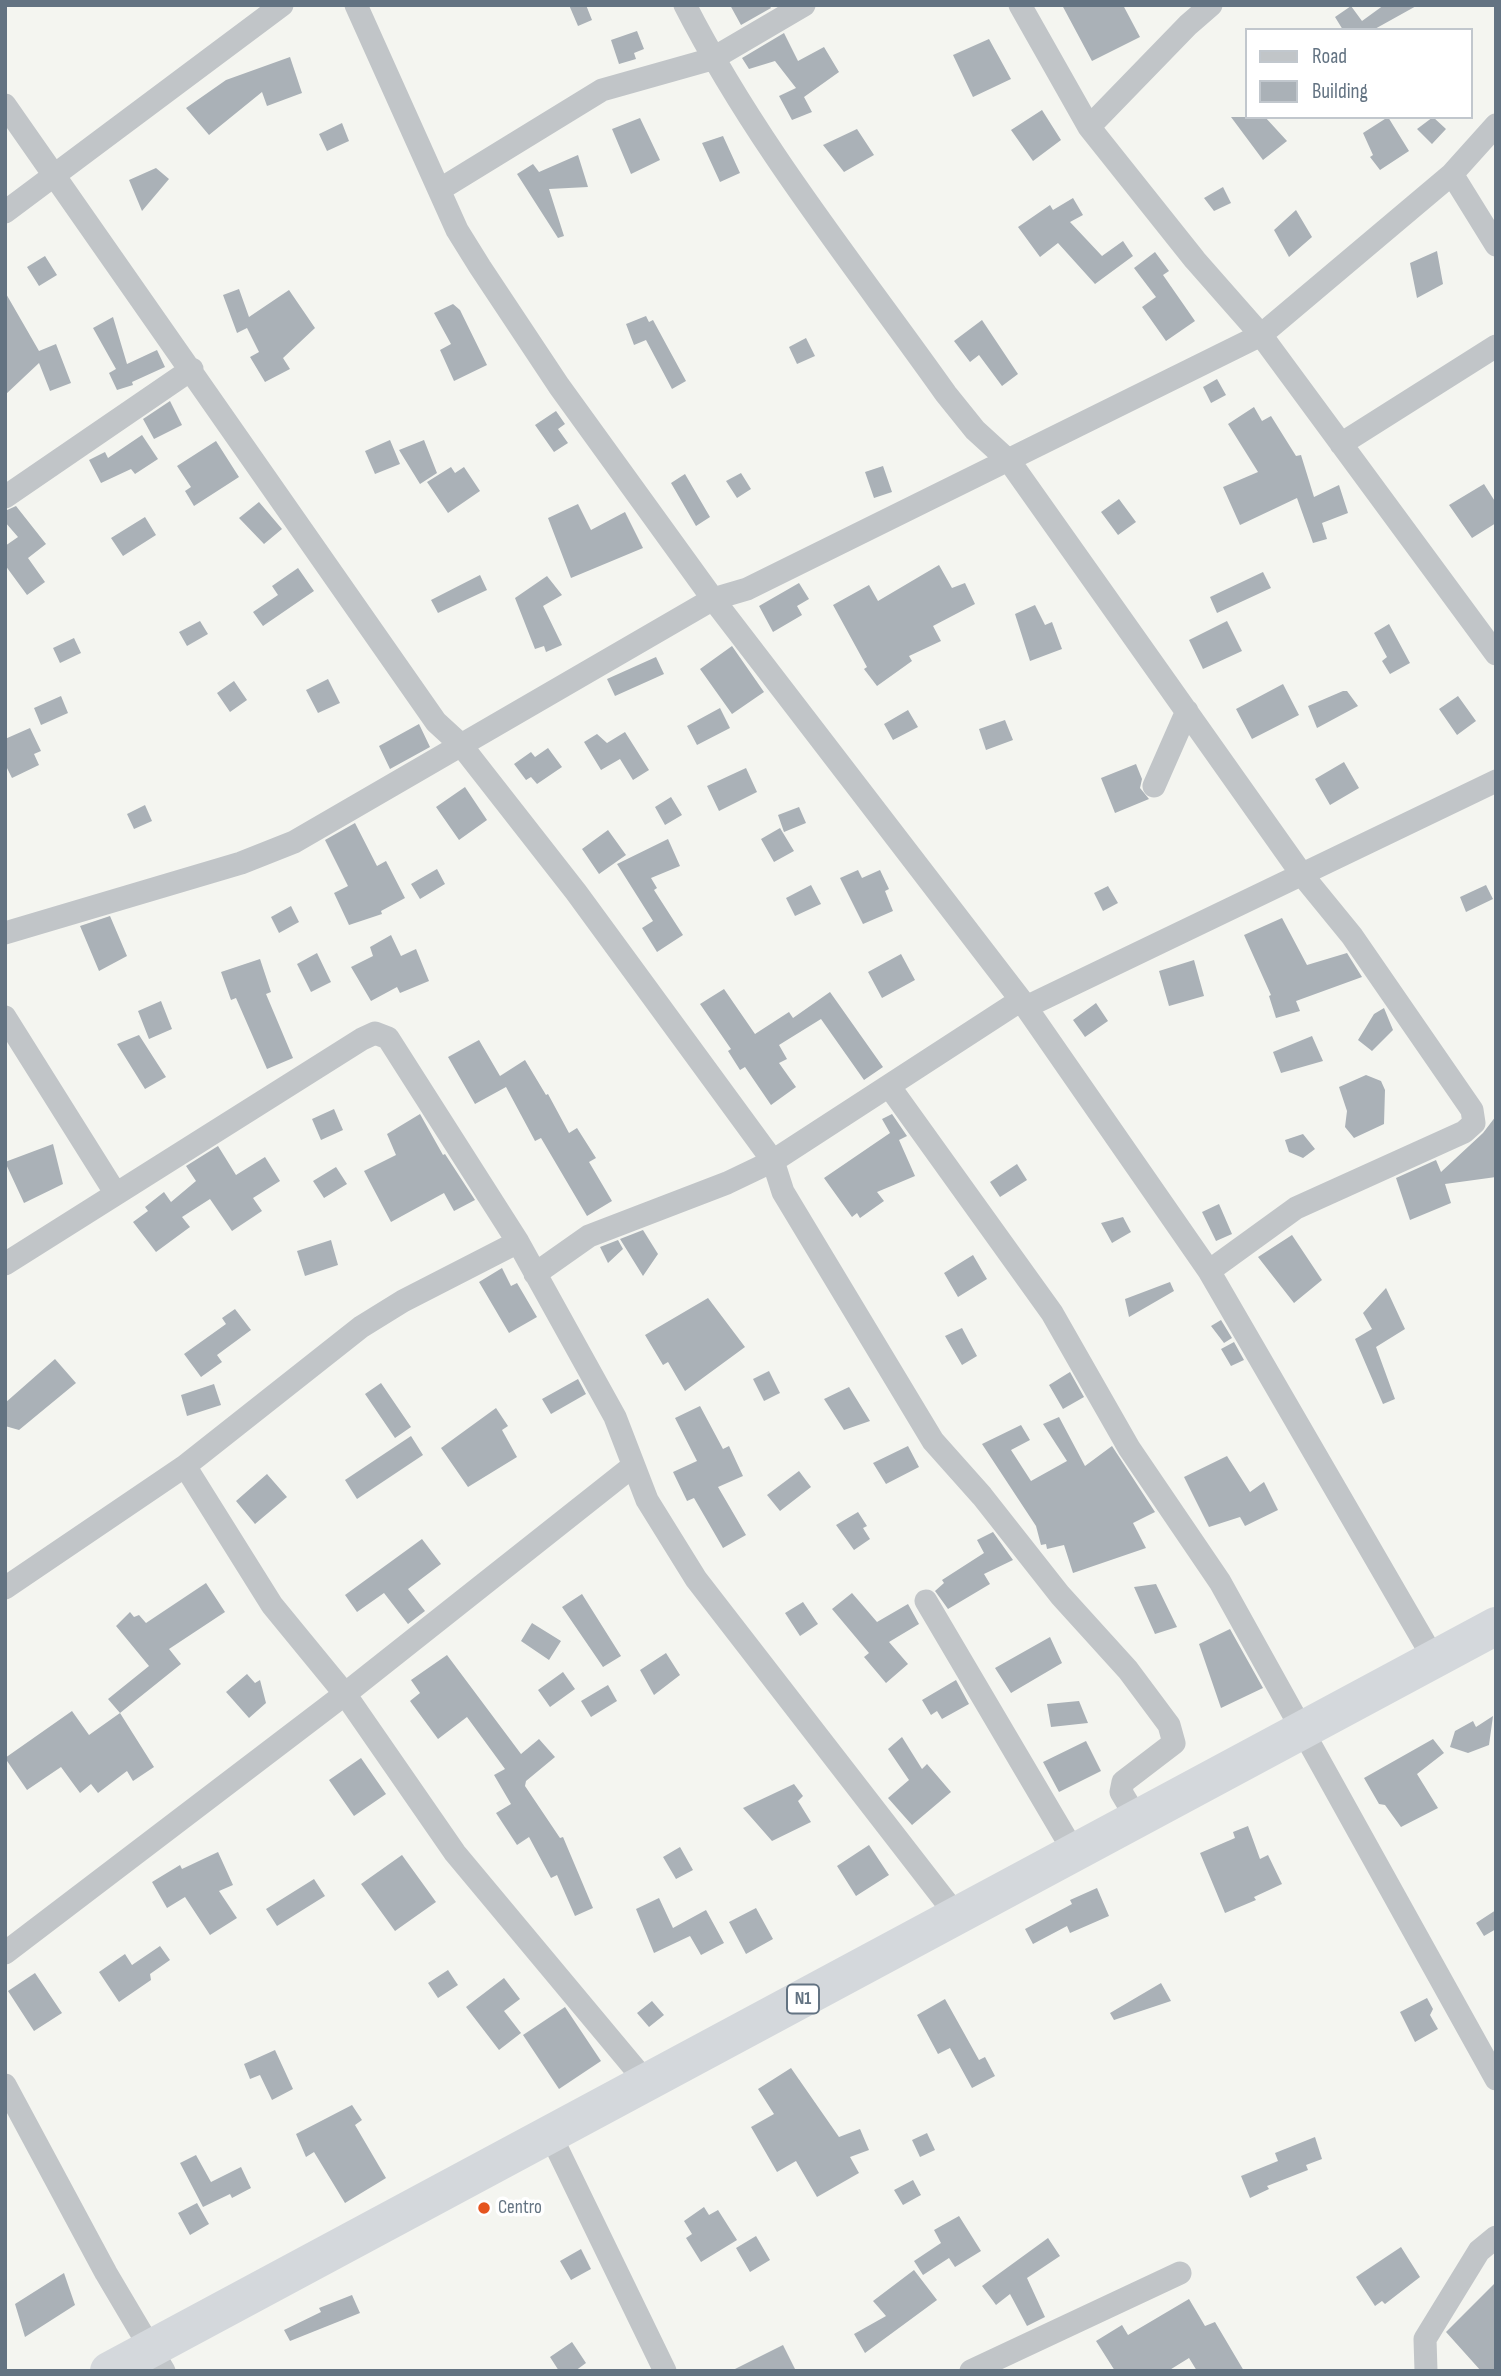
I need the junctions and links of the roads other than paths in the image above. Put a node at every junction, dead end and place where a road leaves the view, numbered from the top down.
1 (282, 5) edge
2 (356, 5) edge
3 (685, 5) edge
4 (804, 5) edge
5 (1020, 5) edge
6 (1211, 5) edge
7 (712, 59) junction
8 (5, 105) edge
9 (1496, 125) edge
10 (1089, 127) junction
11 (1452, 174) junction
12 (56, 175) junction
13 (439, 190) junction
14 (5, 212) edge
15 (1496, 244) edge
16 (1261, 335) junction
17 (1496, 346) edge
18 (192, 369) junction
19 (1341, 444) junction
20 (1010, 462) junction
21 (5, 497) edge
22 (713, 599) junction
23 (1496, 654) edge
24 (1187, 711) junction
25 (461, 745) junction
26 (1496, 781) edge
27 (1154, 786) dead end
28 (1303, 876) junction
29 (5, 933) edge
30 (1023, 1003) junction
31 (5, 1017) edge
32 (889, 1086) junction
33 (773, 1161) junction
34 (116, 1194) junction
35 (518, 1242) junction
36 (5, 1264) edge
37 (1209, 1272) junction
38 (536, 1274) junction
39 (185, 1466) junction
40 (633, 1466) junction
41 (5, 1588) edge
42 (926, 1601) dead end
43 (1496, 1626) edge
44 (1434, 1659) junction
45 (345, 1694) junction
46 (1303, 1729) junction
47 (1136, 1817) junction
48 (1074, 1852) junction
49 (957, 1916) junction
50 (5, 1953) edge
51 (1496, 2079) edge
52 (647, 2083) junction
53 (5, 2084) edge
54 (550, 2134) junction
55 (1496, 2237) edge
56 (1180, 2273) dead end
57 (157, 2360) edge
58 (109, 2371) edge
59 (665, 2371) edge
60 (971, 2371) edge
61 (1426, 2371) edge

1 - 12 street
2 - 13 street
3 - 7 street
4 - 7 street
5 - 10 street
6 - 10 street
7 - 13 street
7 - 20 street
8 - 12 street
9 - 11 street
10 - 16 street
11 - 15 street
11 - 16 street
12 - 14 street
12 - 18 street
13 - 22 street
16 - 19 street
16 - 20 street
17 - 19 street
18 - 21 street
18 - 25 street
19 - 23 street
20 - 22 street
20 - 24 street
22 - 25 street
22 - 30 street
24 - 27 street
24 - 28 street
25 - 29 street
25 - 33 street
26 - 28 street
28 - 30 street
28 - 37 street
30 - 32 street
30 - 37 street
31 - 34 street
32 - 33 street
32 - 46 street
33 - 38 street
33 - 47 street
34 - 35 street
34 - 36 street
35 - 38 street
35 - 39 street
37 - 44 street
38 - 40 street
39 - 41 street
39 - 45 street
40 - 45 street
40 - 49 street
42 - 48 street
43 - 44 highway, N1
44 - 46 highway, N1
45 - 50 street
45 - 52 street
46 - 47 highway, N1
46 - 51 street
47 - 48 highway, N1
48 - 49 highway, N1
49 - 52 highway, N1
52 - 54 highway, N1
53 - 57 street
54 - 57 highway, N1
54 - 59 street
55 - 61 street
56 - 60 street
57 - 58 highway, N1

